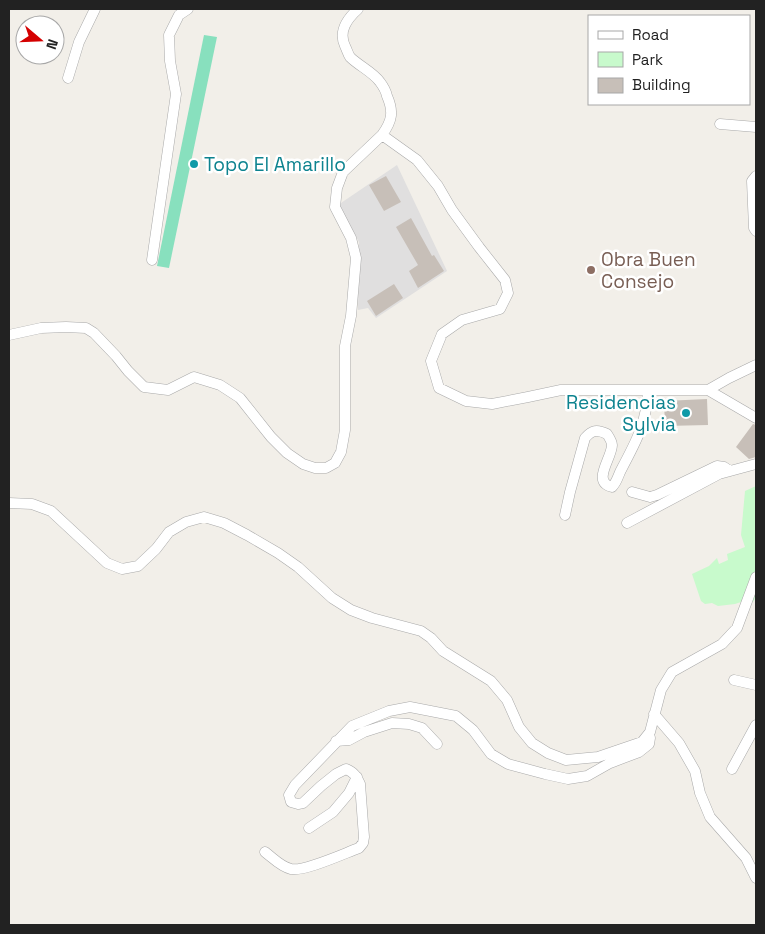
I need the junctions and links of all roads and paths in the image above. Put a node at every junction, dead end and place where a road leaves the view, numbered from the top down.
1 (95, 9) edge
2 (188, 9) edge
3 (358, 9) edge
4 (68, 78) dead end
5 (720, 124) dead end
6 (756, 127) edge
7 (382, 135) junction
8 (756, 176) edge
9 (756, 231) edge
10 (152, 260) dead end
11 (9, 335) edge
12 (756, 365) edge
13 (648, 390) junction
14 (708, 390) junction
15 (756, 418) edge
16 (756, 464) edge
17 (730, 471) junction
18 (632, 492) dead end
19 (9, 503) edge
20 (565, 515) dead end
21 (627, 523) dead end
22 (756, 577) edge
23 (734, 680) dead end
24 (756, 685) edge
25 (654, 714) junction
26 (756, 725) edge
27 (650, 732) junction
28 (336, 741) junction
29 (437, 744) dead end
30 (732, 769) dead end
31 (357, 777) junction
32 (309, 828) dead end
33 (265, 852) dead end
34 (756, 878) edge

1 - 4 street
2 - 10 street
3 - 7 street
5 - 6 street
7 - 11 street
7 - 13 street
8 - 9 street
12 - 14 street
13 - 14 street
13 - 20 street
14 - 15 street
16 - 17 street
17 - 18 street
17 - 21 street
19 - 27 street
22 - 25 street
23 - 24 street
25 - 27 street
25 - 34 street
26 - 30 street
27 - 28 street
28 - 29 street
28 - 31 street
31 - 32 street
31 - 33 street

